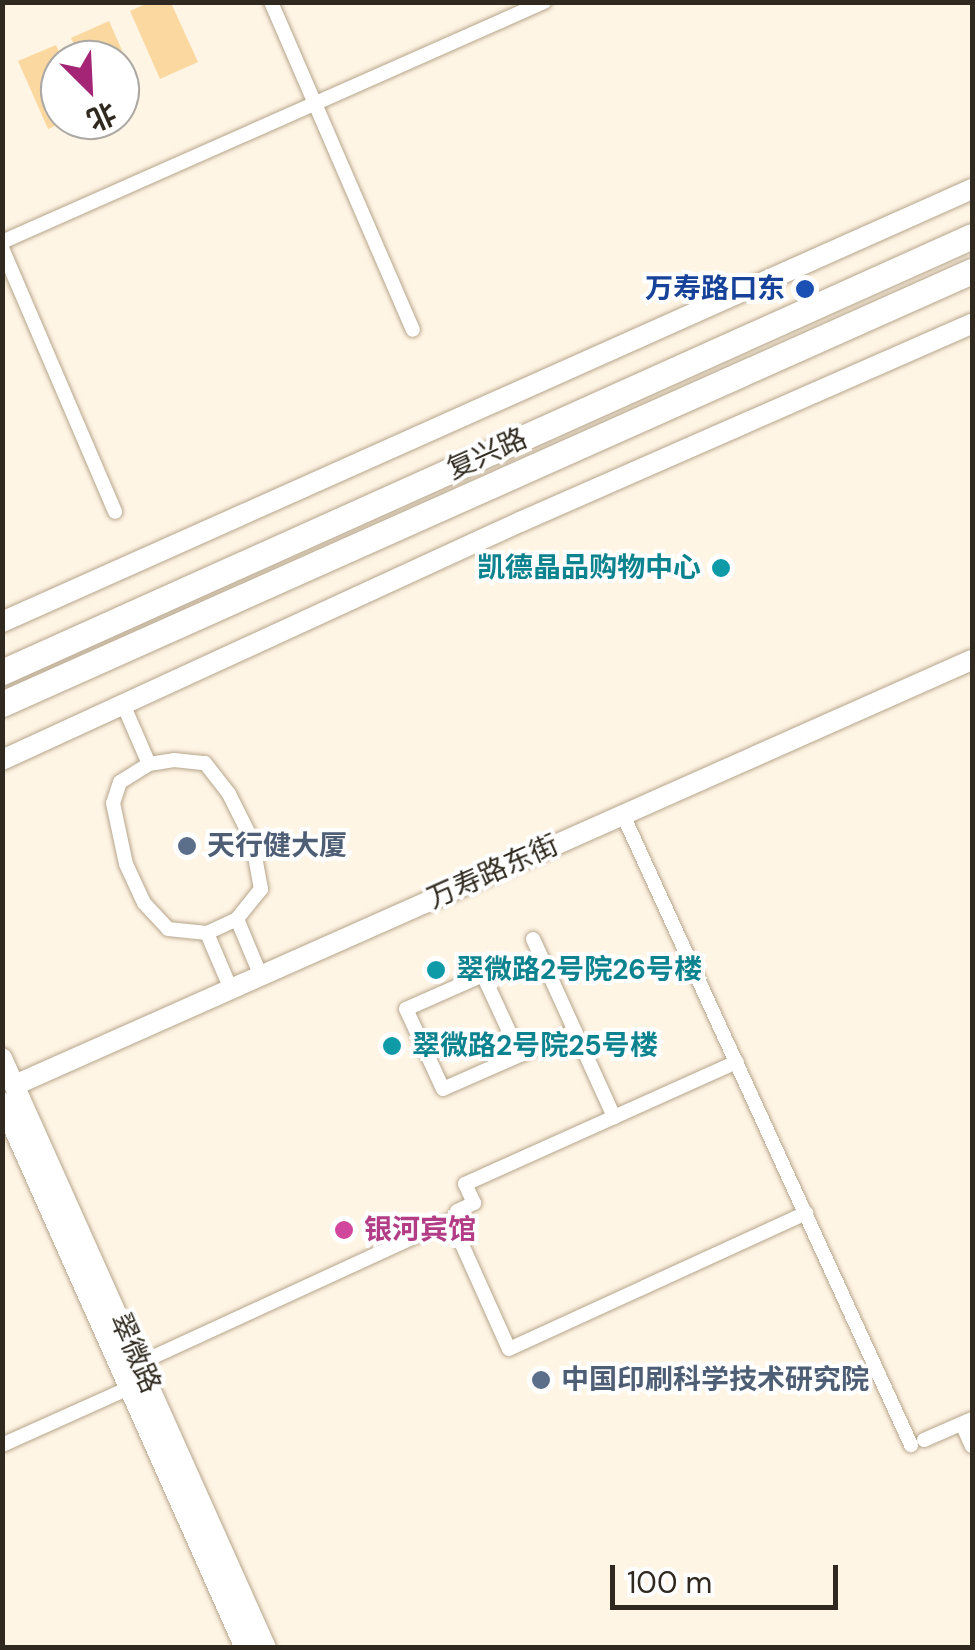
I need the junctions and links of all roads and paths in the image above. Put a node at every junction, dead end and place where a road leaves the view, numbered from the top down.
1 (270, 2) edge
2 (544, 2) edge
3 (314, 103) junction
4 (972, 189) edge
5 (972, 236) edge
6 (2, 245) edge
7 (972, 271) edge
8 (972, 324) edge
9 (414, 330) dead end
10 (116, 512) dead end
11 (2, 622) edge
12 (972, 660) edge
13 (2, 672) edge
14 (2, 704) edge
15 (123, 704) junction
16 (2, 760) edge
17 (149, 764) junction
18 (624, 815) junction
19 (237, 920) junction
20 (207, 933) junction
21 (534, 939) dead end
22 (260, 974) junction
23 (230, 987) junction
24 (576, 1031) junction
25 (520, 1055) junction
26 (2, 1058) edge
27 (737, 1062) junction
28 (9, 1093) edge
29 (614, 1117) junction
30 (456, 1211) dead end
31 (806, 1213) junction
32 (140, 1363) junction
33 (129, 1388) junction
34 (967, 1421) edge
35 (2, 1445) edge
36 (972, 1446) edge
37 (245, 1648) edge
38 (266, 1648) edge

1 - 3 street
2 - 3 street
3 - 6 street
3 - 9 street
4 - 11 street, 复兴路
5 - 13 highway, 复兴路
6 - 10 street
7 - 14 highway, 复兴路
8 - 15 street
12 - 18 street, 万寿路东街
15 - 16 street
15 - 17 street
17 - 19 street
17 - 20 street
18 - 22 street, 万寿路东街
18 - 27 street
19 - 20 street
19 - 22 street
20 - 23 street
21 - 24 street
22 - 23 street, 万寿路东街
23 - 28 street, 万寿路东街
24 - 25 street
24 - 29 street
25 - 25 street
26 - 28 street, 翠微路
27 - 29 street
27 - 31 street
28 - 32 street, 翠微路
28 - 33 street, 翠微路
29 - 30 street
31 - 32 street
31 - 34 street
32 - 38 street, 翠微路
33 - 35 street
33 - 37 street, 翠微路
34 - 36 street

